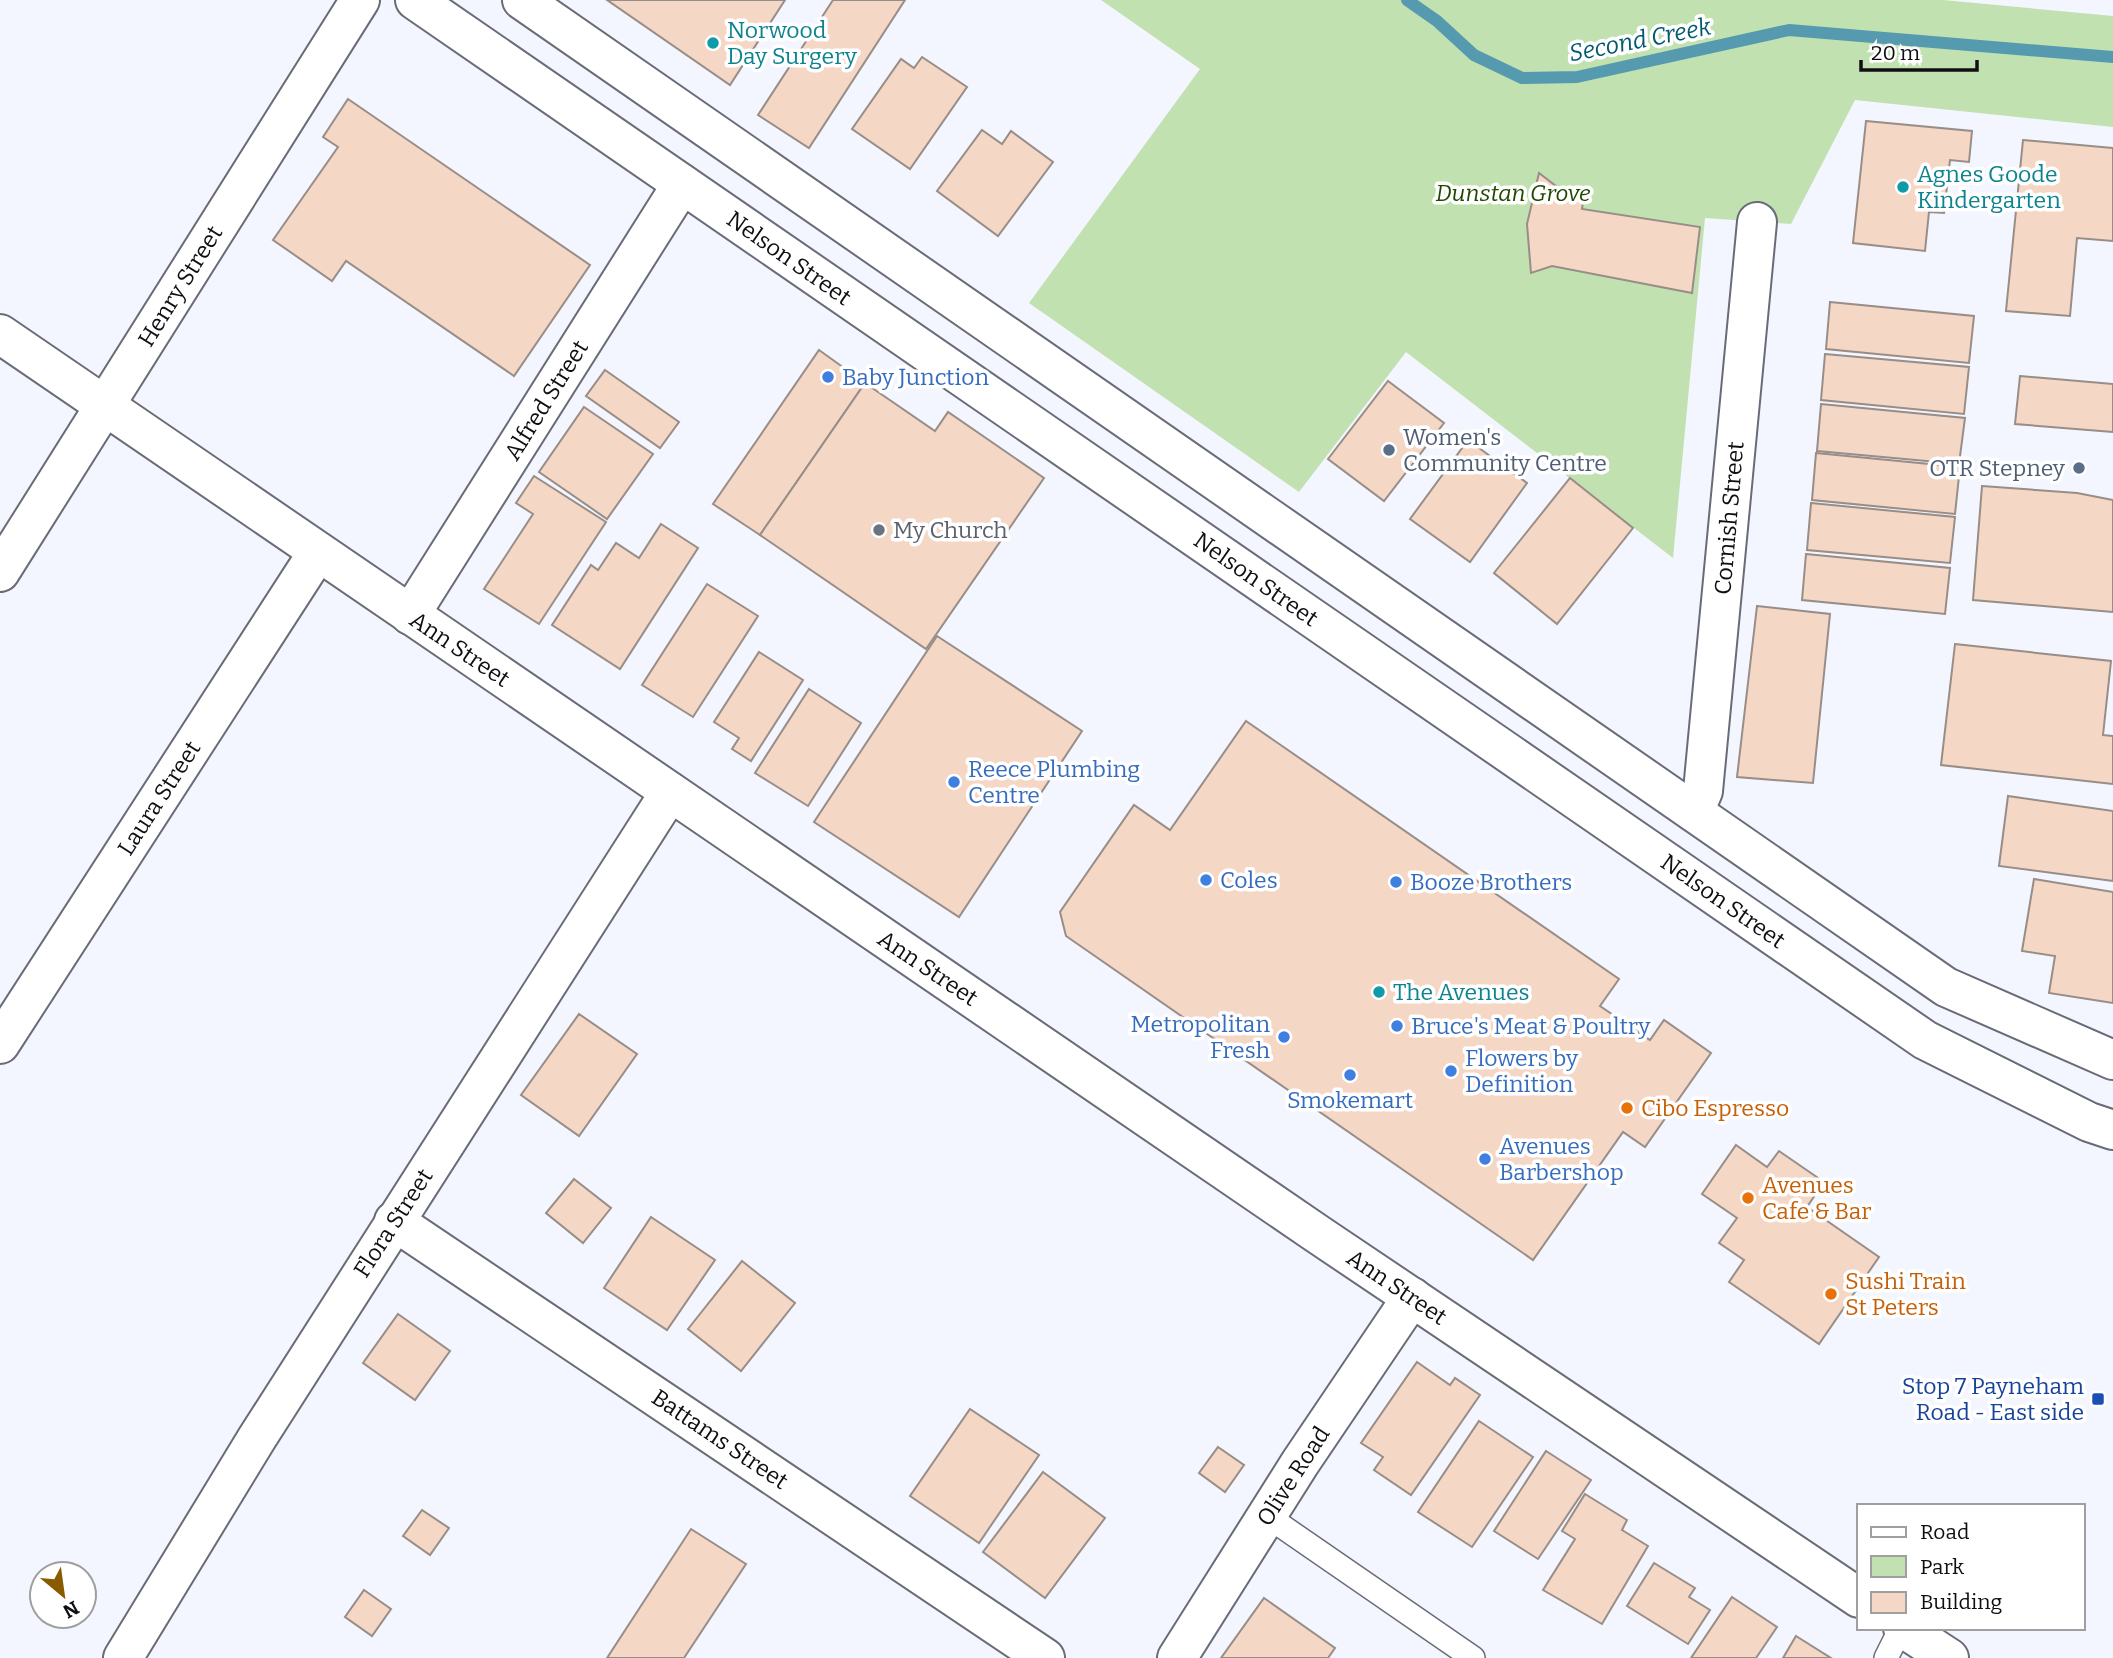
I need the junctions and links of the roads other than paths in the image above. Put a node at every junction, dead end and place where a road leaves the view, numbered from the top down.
1 (360, 0) edge
2 (415, 0) edge
3 (522, 0) edge
4 (714, 133) junction
5 (682, 184) junction
6 (1757, 222) dead end
7 (0, 334) edge
8 (104, 406) junction
9 (318, 552) junction
10 (0, 572) edge
11 (410, 615) junction
12 (670, 792) junction
13 (1694, 812) junction
14 (1671, 865) junction
15 (0, 1044) edge
16 (2113, 1060) edge
17 (2113, 1130) edge
18 (394, 1221) junction
19 (1412, 1297) junction
20 (1267, 1516) junction
21 (1857, 1597) edge
22 (1901, 1630) edge
23 (1905, 1630) edge
24 (123, 1658) edge
25 (1045, 1658) edge
26 (1177, 1658) edge
27 (1473, 1658) edge
28 (1886, 1658) edge
29 (1949, 1658) edge

1 - 8 street, Henry Street
2 - 5 street, Nelson Street
3 - 4 street
4 - 5 street, Alfred Street
4 - 13 street
5 - 11 street, Alfred Street
5 - 14 street, Nelson Street
6 - 13 street, Cornish Street
7 - 8 street, Ann Street
8 - 9 street, Ann Street
8 - 10 street, Henry Street
9 - 11 street, Ann Street
9 - 15 street, Laura Street
11 - 12 street, Ann Street
12 - 18 street, Flora Street
12 - 19 street, Ann Street
13 - 14 street, Cornish Street
13 - 16 street
14 - 17 street, Nelson Street
18 - 24 street, Flora Street
18 - 25 street, Battams Street
19 - 20 street, Olive Road
19 - 21 street, Ann Street
20 - 26 street, Olive Road
20 - 27 lane
22 - 28 lane
23 - 29 street

